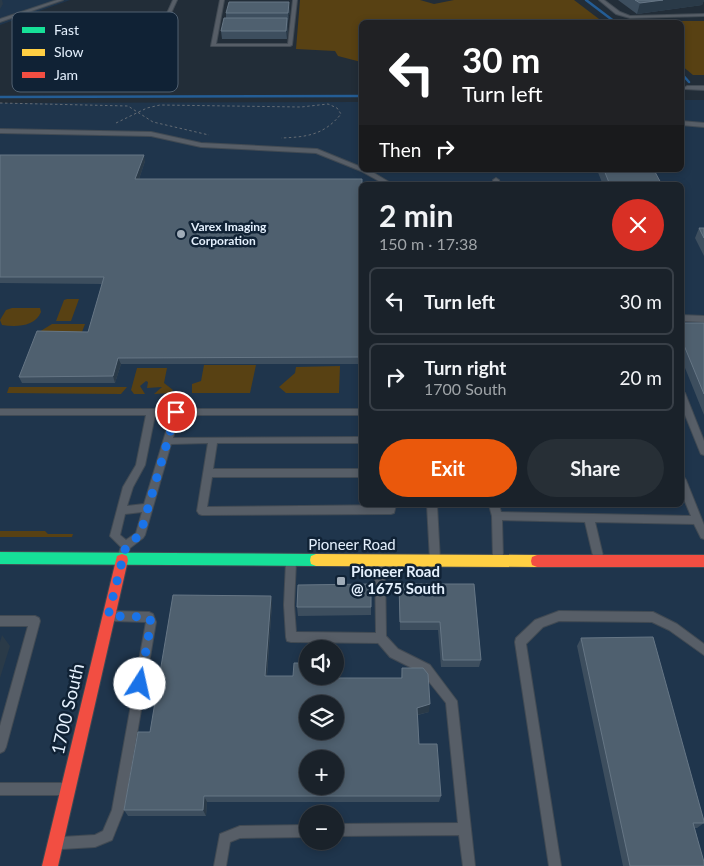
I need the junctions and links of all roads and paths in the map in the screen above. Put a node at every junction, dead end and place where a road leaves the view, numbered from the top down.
1 (61, 0) edge
2 (175, 0) edge
3 (222, 0) edge
4 (295, 0) edge
5 (601, 0) edge
6 (221, 7) junction
7 (230, 7) edge
8 (285, 7) edge
9 (294, 7) junction
10 (26, 12) edge
11 (169, 12) edge
12 (704, 15) edge
13 (12, 17) edge
14 (0, 21) edge
15 (218, 24) junction
16 (227, 24) edge
17 (283, 24) edge
18 (292, 24) junction
19 (687, 88) dead end
20 (704, 88) edge
21 (0, 103) edge
22 (139, 112) junction
23 (684, 124) edge
24 (704, 125) edge
25 (0, 132) edge
26 (211, 135) dead end
27 (273, 139) dead end
28 (359, 167) edge
29 (368, 172) edge
30 (386, 182) edge
31 (684, 318) edge
32 (704, 319) edge
33 (684, 401) edge
34 (0, 412) edge
35 (152, 412) junction
36 (176, 412) junction
37 (359, 412) edge
38 (213, 440) junction
39 (359, 440) edge
40 (168, 441) junction
41 (704, 452) edge
42 (208, 473) junction
43 (359, 473) edge
44 (684, 488) edge
45 (391, 507) edge
46 (432, 507) edge
47 (495, 507) edge
48 (147, 508) junction
49 (122, 510) junction
50 (497, 516) junction
51 (589, 518) junction
52 (697, 520) junction
53 (704, 535) edge
54 (126, 546) junction
55 (0, 558) edge
56 (122, 560) junction
57 (291, 560) junction
58 (380, 560) junction
59 (436, 560) junction
60 (498, 560) junction
61 (599, 561) junction
62 (704, 561) edge
63 (108, 616) junction
64 (0, 622) edge
65 (381, 638) junction
66 (704, 650) edge
67 (0, 747) edge
68 (0, 789) edge
69 (67, 789) junction
70 (465, 829) junction
71 (344, 830) edge
72 (299, 831) edge
73 (54, 843) junction
74 (50, 866) edge
75 (220, 866) edge
76 (469, 866) edge
77 (555, 866) edge

1 - 10 lane
2 - 11 lane
3 - 6 lane
4 - 9 lane
5 - 12 lane
6 - 7 lane
6 - 15 lane
8 - 9 lane
9 - 18 lane
13 - 14 lane
15 - 16 lane
15 - 18 lane
17 - 18 lane
19 - 20 lane
21 - 22 path
22 - 26 path
22 - 27 path
23 - 24 lane
25 - 28 lane
29 - 30 lane
31 - 32 lane
33 - 41 lane
34 - 35 lane
35 - 36 lane
35 - 49 lane
36 - 37 lane
36 - 40 lane
38 - 39 lane
38 - 40 lane
38 - 42 lane
40 - 48 lane
42 - 43 lane
42 - 45 lane
44 - 52 lane
46 - 59 lane
47 - 50 lane
48 - 49 lane
48 - 54 lane
49 - 54 lane
50 - 51 lane
50 - 60 lane
51 - 52 lane
51 - 61 lane
52 - 53 lane
54 - 56 lane
55 - 56 main road, Pioneer Road
56 - 57 main road, Pioneer Road
56 - 63 main road, 1700 South
57 - 58 main road, Pioneer Road
57 - 65 lane
58 - 59 main road, Pioneer Road
58 - 65 lane
59 - 60 main road, Pioneer Road
60 - 61 main road, Pioneer Road
61 - 62 main road, Pioneer Road
63 - 69 main road, 1700 South
63 - 73 lane
64 - 67 lane
65 - 70 lane
66 - 77 lane
68 - 69 lane
69 - 73 main road, 1700 South
70 - 71 lane
70 - 76 lane
72 - 75 lane
73 - 74 main road, 1700 South

